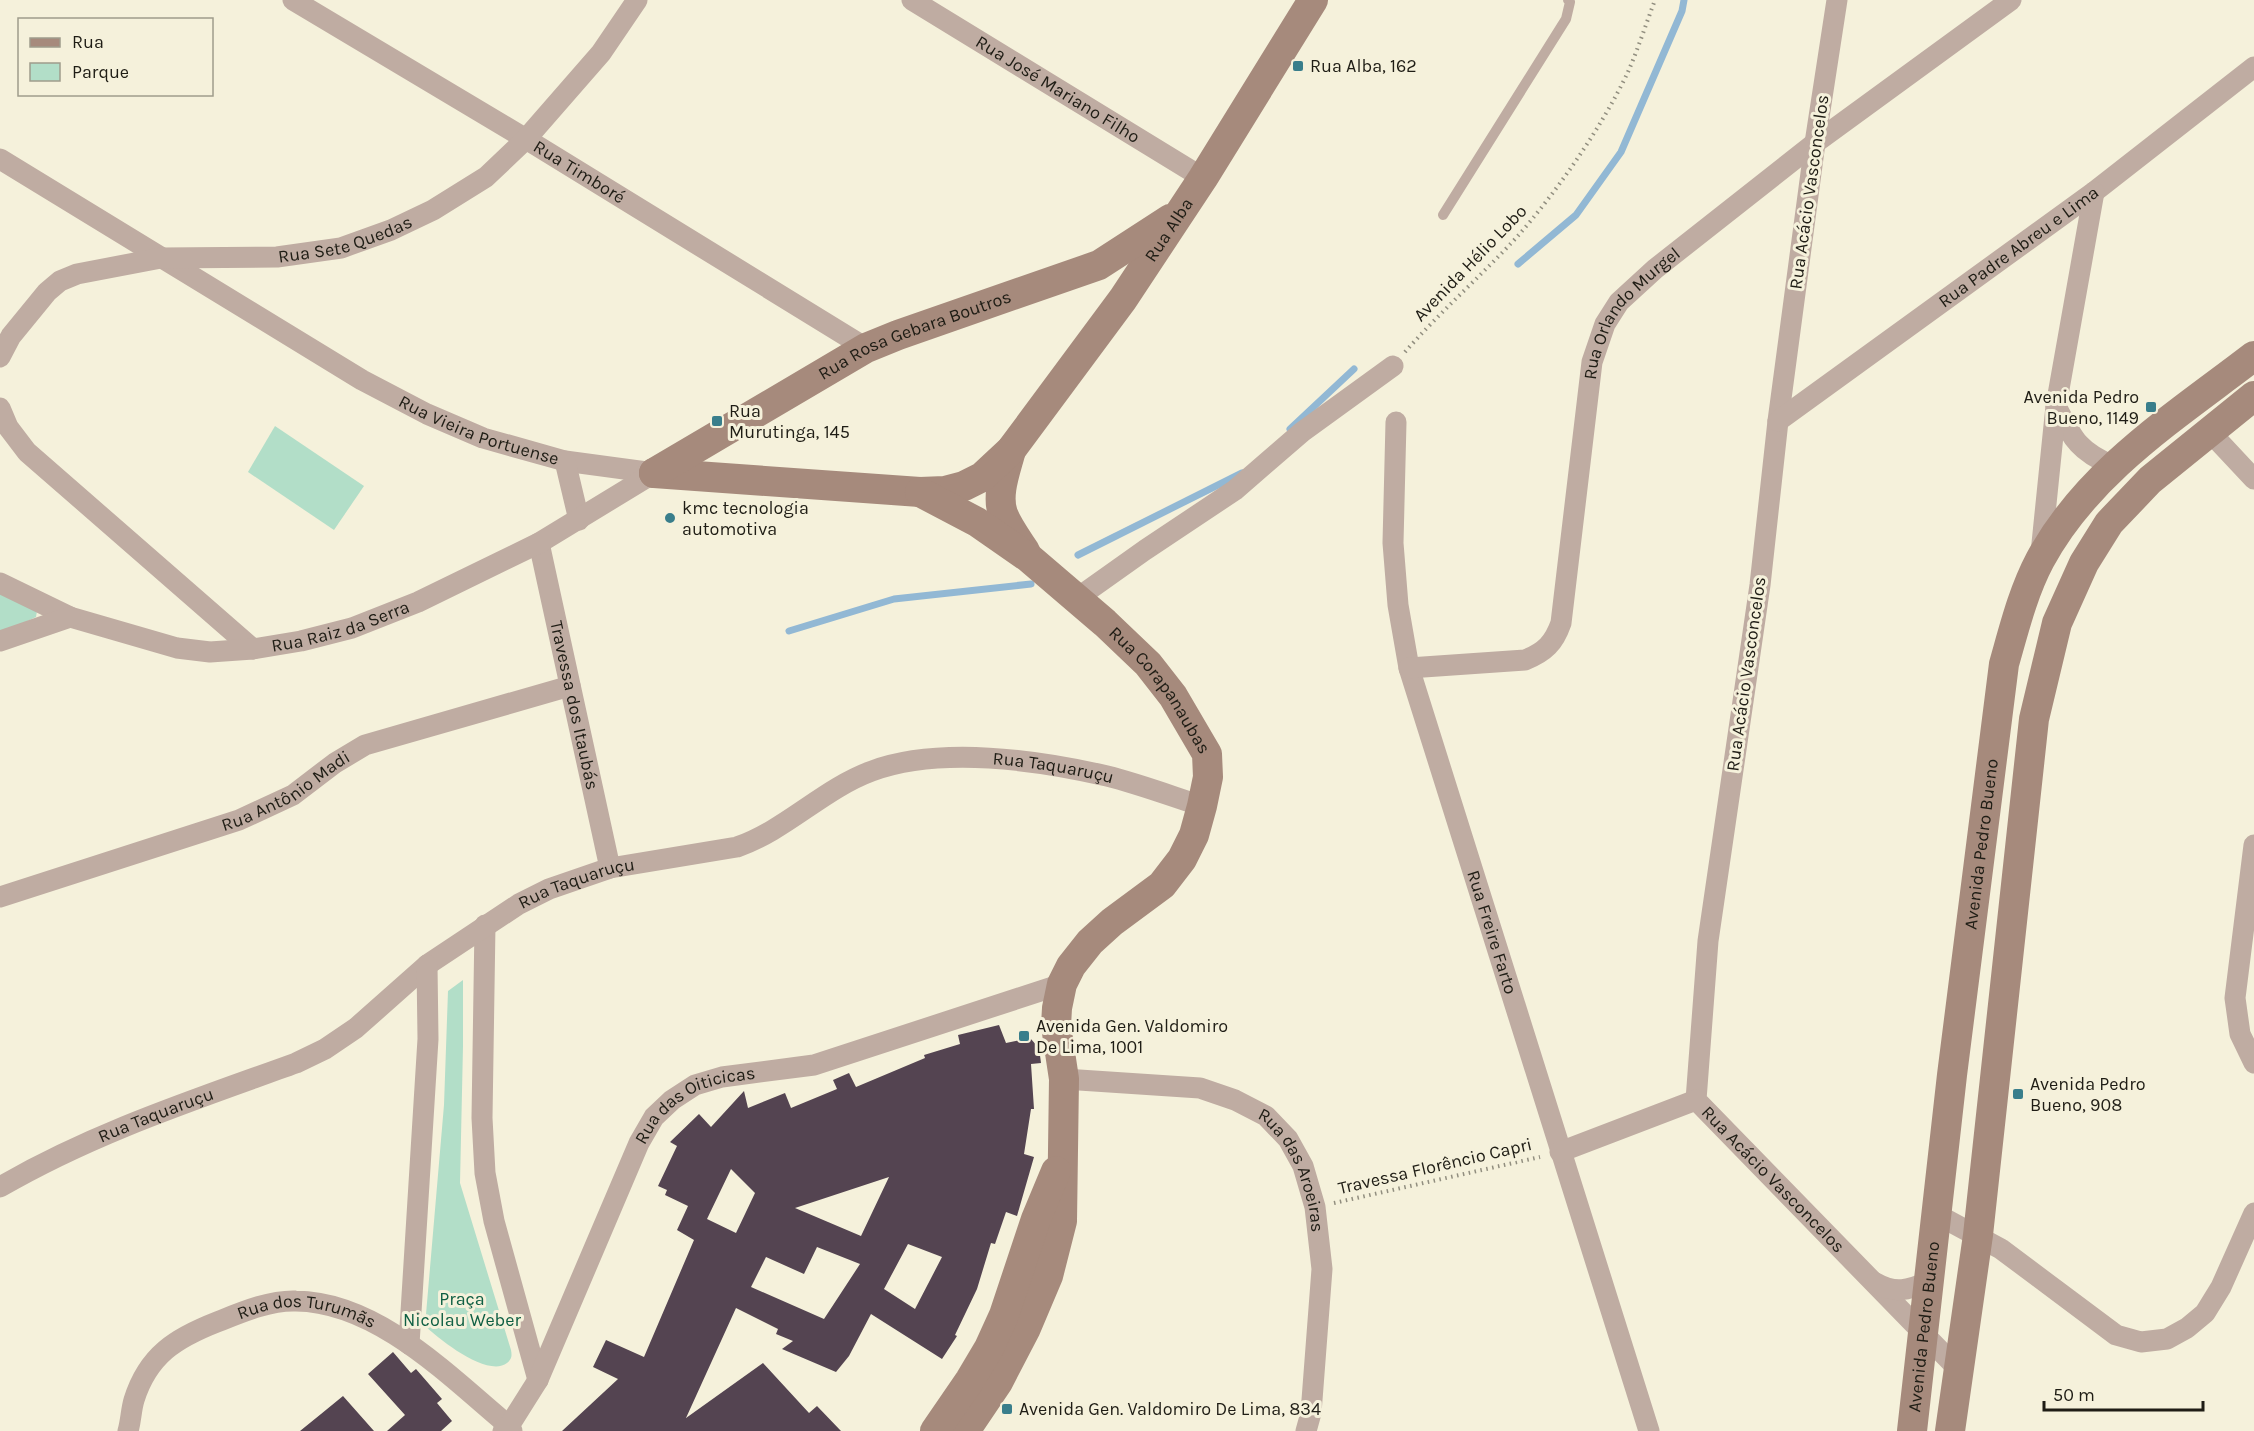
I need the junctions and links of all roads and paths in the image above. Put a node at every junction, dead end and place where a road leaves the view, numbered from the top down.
1 (292, 0) edge
2 (637, 0) edge
3 (912, 0) edge
4 (1313, 0) edge
5 (1568, 0) edge
6 (1655, 0) edge
7 (1836, 0) edge
8 (2011, 0) edge
9 (2254, 67) edge
10 (526, 139) junction
11 (1815, 143) junction
12 (0, 159) edge
13 (1203, 178) junction
14 (2094, 192) junction
15 (1180, 213) junction
16 (1443, 215) dead end
17 (160, 258) junction
18 (1099, 265) junction
19 (1124, 299) junction
20 (866, 348) junction
21 (2254, 356) edge
22 (0, 357) edge
23 (1393, 366) joint
24 (2254, 396) edge
25 (2056, 406) junction
26 (0, 408) edge
27 (1778, 421) junction
28 (1395, 422) dead end
29 (2209, 431) junction
30 (698, 446) junction
31 (1011, 450) junction
32 (565, 461) junction
33 (2113, 466) junction
34 (654, 473) junction
35 (718, 477) junction
36 (2254, 479) edge
37 (920, 492) junction
38 (579, 520) junction
39 (539, 543) junction
40 (1029, 558) junction
41 (2040, 561) junction
42 (0, 583) edge
43 (1076, 599) junction
44 (70, 617) junction
45 (0, 641) edge
46 (253, 650) junction
47 (1409, 668) junction
48 (570, 686) junction
49 (1202, 806) junction
50 (2254, 845) edge
51 (610, 868) junction
52 (0, 897) edge
53 (484, 926) junction
54 (427, 965) junction
55 (1062, 984) junction
56 (2254, 1063) edge
57 (1064, 1079) junction
58 (1696, 1100) junction
59 (1064, 1152) junction
60 (1560, 1152) junction
61 (0, 1187) edge
62 (1315, 1207) junction
63 (2254, 1213) edge
64 (1936, 1214) junction
65 (1978, 1235) junction
66 (1870, 1280) junction
67 (1928, 1282) junction
68 (1922, 1332) junction
69 (409, 1344) junction
70 (1958, 1369) junction
71 (538, 1380) junction
72 (508, 1429) edge
73 (129, 1431) edge
74 (935, 1431) edge
75 (965, 1431) edge
76 (1306, 1431) edge
77 (1649, 1431) edge
78 (1912, 1431) edge
79 (1950, 1431) edge

1 - 10 street, Rua Timboré
2 - 10 street, Rua Sete Quedas
3 - 13 street, Rua José Mariano Filho
4 - 13 street, Rua Alba
5 - 16 lane
6 - 23 path, Avenida Hélio Lobo
7 - 11 street, Rua Acácio Vasconcelos
8 - 11 street, Rua Orlando Murgel
9 - 14 street, Rua Padre Abreu e Lima
10 - 17 street, Rua Sete Quedas
10 - 20 street, Rua Timboré
11 - 27 street, Rua Acácio Vasconcelos
11 - 47 street, Rua Orlando Murgel
12 - 17 street, Rua Vieira Portuense
13 - 15 street, Rua Alba
14 - 25 street
14 - 27 street, Rua Padre Abreu e Lima
15 - 18 street, Rua Rosa Gebara Boutros
15 - 19 street, Rua Alba
17 - 22 street, Rua Sete Quedas
17 - 32 street, Rua Vieira Portuense
18 - 19 street
18 - 20 street, Rua Rosa Gebara Boutros
19 - 31 street, Rua Alba
20 - 30 street, Rua Rosa Gebara Boutros
21 - 33 street, Avenida Pedro Bueno
23 - 43 street
24 - 29 street, Avenida Pedro Bueno
25 - 33 street
25 - 41 street
26 - 46 street
27 - 58 street, Rua Acácio Vasconcelos
28 - 47 street, Rua Freire Farto
29 - 36 street
29 - 65 street, Avenida Pedro Bueno
30 - 34 street, Rua Rosa Gebara Boutros
30 - 35 street
31 - 37 street, Rua Vieira Portuense
31 - 40 street, Rua Corapanaubas
32 - 34 street, Rua Vieira Portuense
32 - 38 street
33 - 41 street, Avenida Pedro Bueno
34 - 35 street, Rua Vieira Portuense
34 - 38 street, Rua Raiz da Serra
35 - 37 street, Rua Vieira Portuense
37 - 40 street, Rua Corapanaubas
38 - 39 street, Rua Raiz da Serra
39 - 46 street, Rua Raiz da Serra
39 - 48 street, Travessa dos Itaubás
40 - 43 street, Rua Corapanaubas
41 - 64 street, Avenida Pedro Bueno
42 - 44 street, Rua Raiz da Serra
43 - 49 street, Rua Corapanaubas
44 - 45 street
44 - 46 street, Rua Raiz da Serra
47 - 60 street, Rua Freire Farto
48 - 51 street, Travessa dos Itaubás
48 - 52 street, Rua Antônio Madi
49 - 51 street, Rua Taquaruçu
49 - 55 street, Rua Corapanaubas
50 - 56 street
51 - 53 street, Rua Taquaruçu
53 - 54 street, Rua Taquaruçu
53 - 71 street
54 - 61 street, Rua Taquaruçu
54 - 69 street
55 - 57 street
55 - 71 street, Rua das Oiticicas
57 - 59 street
57 - 62 street, Rua das Aroeiras
58 - 60 street
58 - 66 street, Rua Acácio Vasconcelos
59 - 74 street
59 - 75 street
60 - 62 path, Travessa Florêncio Capri
60 - 77 street, Rua Freire Farto
62 - 76 street, Rua das Aroeiras
63 - 65 street
64 - 65 street
64 - 67 street, Avenida Pedro Bueno
65 - 70 street, Avenida Pedro Bueno
66 - 67 street, Rua Acácio Vasconcelos
66 - 68 street, Rua Acácio Vasconcelos
67 - 68 street, Avenida Pedro Bueno
68 - 70 street, Rua Acácio Vasconcelos
68 - 78 street, Avenida Pedro Bueno
69 - 72 street, Rua dos Turumãs
69 - 73 street, Rua dos Turumãs
70 - 79 street, Avenida Pedro Bueno
71 - 72 street, Rua das Oiticicas

